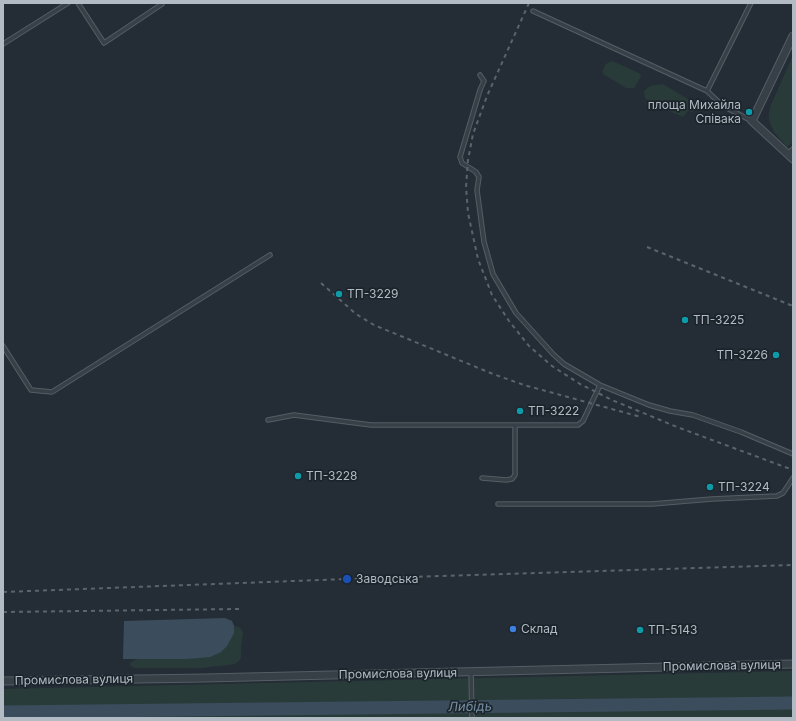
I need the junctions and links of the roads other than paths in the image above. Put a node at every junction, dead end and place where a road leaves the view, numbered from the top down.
1 (68, 3) edge
2 (78, 3) edge
3 (751, 3) edge
4 (162, 4) edge
5 (533, 11) dead end
6 (793, 36) edge
7 (3, 44) edge
8 (480, 75) dead end
9 (707, 91) junction
10 (752, 122) junction
11 (791, 154) edge
12 (270, 254) dead end
13 (3, 346) edge
14 (600, 384) junction
15 (268, 420) dead end
16 (515, 425) junction
17 (793, 454) edge
18 (482, 478) dead end
19 (793, 478) edge
20 (498, 504) dead end
21 (793, 664) edge
22 (471, 672) junction
23 (3, 680) edge
24 (472, 718) edge

1 - 7 lane
2 - 4 lane
3 - 9 lane
5 - 9 lane
6 - 10 street
8 - 14 lane
9 - 10 lane
10 - 11 street
12 - 13 lane
14 - 16 lane
14 - 17 lane
15 - 16 lane
16 - 18 lane
19 - 20 lane
21 - 22 street, Промислова вулиця
22 - 23 street, Промислова вулиця
22 - 24 lane

